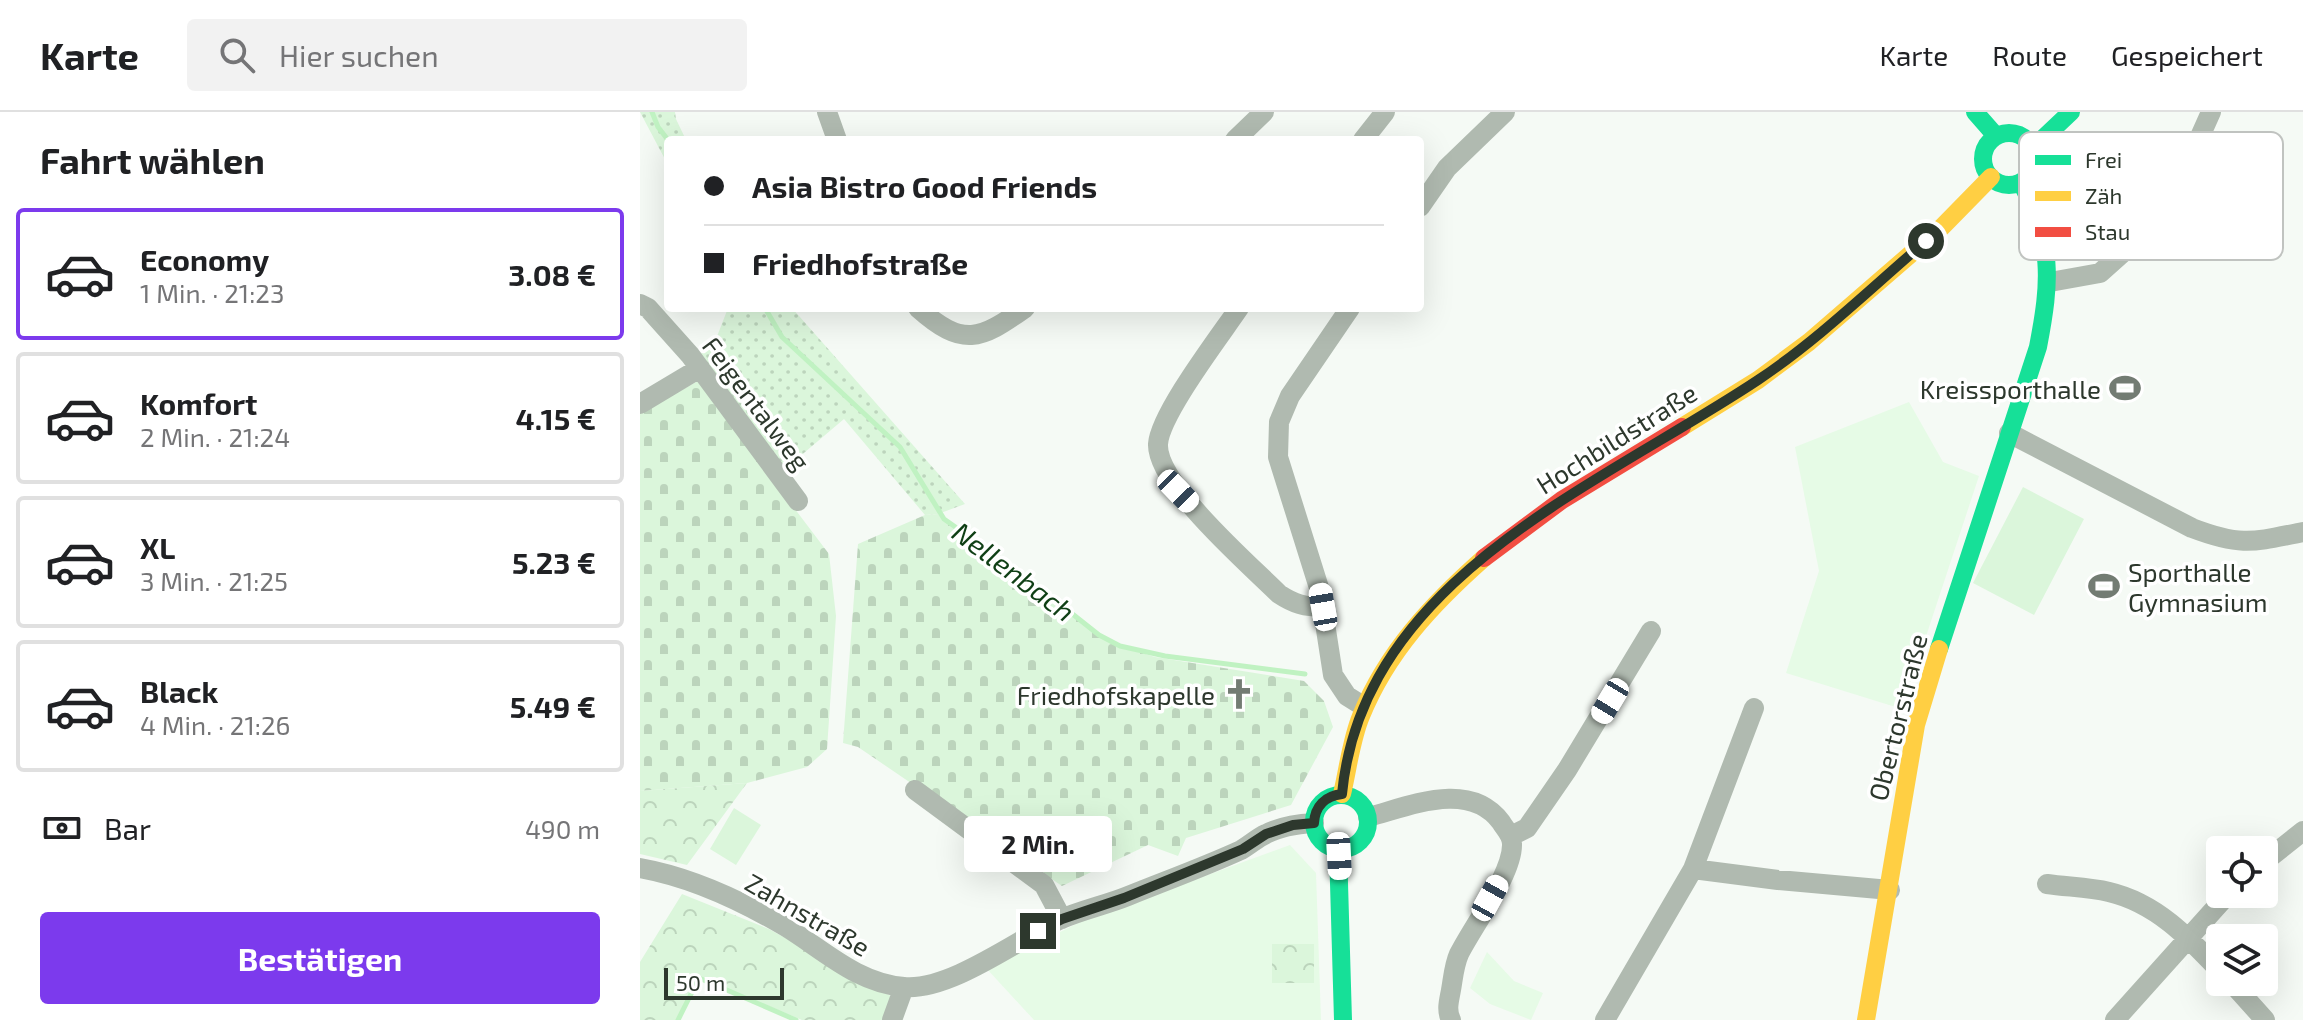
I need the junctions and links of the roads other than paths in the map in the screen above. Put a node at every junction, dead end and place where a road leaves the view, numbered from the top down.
1 (827, 112) edge
2 (1264, 112) edge
3 (1385, 112) edge
4 (1505, 112) edge
5 (1975, 112) edge
6 (2053, 112) edge
7 (2071, 112) edge
8 (2211, 112) edge
9 (2036, 132) edge
10 (2042, 132) edge
11 (2202, 132) edge
12 (836, 136) edge
13 (1239, 136) edge
14 (1366, 136) edge
15 (1996, 136) junction
16 (2019, 139) edge
17 (1991, 177) junction
18 (2019, 182) edge
19 (1424, 201) edge
20 (2048, 260) edge
21 (2115, 260) edge
22 (2050, 282) junction
23 (640, 304) edge
24 (923, 312) edge
25 (1019, 312) edge
26 (1236, 312) edge
27 (1347, 312) edge
28 (700, 368) junction
29 (640, 404) edge
30 (2009, 433) junction
31 (798, 501) dead end
32 (2303, 532) edge
33 (1323, 607) junction
34 (1651, 631) dead end
35 (1363, 706) junction
36 (1754, 708) dead end
37 (915, 790) dead end
38 (1342, 794) junction
39 (1368, 817) junction
40 (1314, 823) junction
41 (2303, 831) edge
42 (1511, 836) junction
43 (1338, 849) junction
44 (2278, 851) edge
45 (640, 868) edge
46 (1693, 869) junction
47 (2047, 884) dead end
48 (1890, 890) junction
49 (2214, 908) edge
50 (1062, 919) junction
51 (2187, 936) junction
52 (2206, 956) edge
53 (904, 987) junction
54 (2244, 996) edge
55 (892, 1020) edge
56 (1343, 1020) edge
57 (1451, 1020) edge
58 (1605, 1020) edge
59 (1866, 1020) edge
60 (2115, 1020) edge
61 (2265, 1020) edge

1 - 12 street
2 - 13 street
3 - 14 street
4 - 19 street
5 - 15 street
6 - 9 street
7 - 10 street
8 - 11 street
15 - 16 street
15 - 17 street
17 - 18 street
17 - 35 street, Hochbildstraße
20 - 22 street, Obertorstraße
21 - 22 street
22 - 30 street, Obertorstraße
23 - 28 street, Feigentalweg
24 - 25 street
26 - 33 street
27 - 33 street
28 - 29 street
28 - 31 street, Feigentalweg
30 - 32 street
30 - 48 street, Obertorstraße
33 - 35 street
34 - 42 street
35 - 38 street, Hochbildstraße
36 - 46 street
37 - 50 street
38 - 39 street
38 - 40 street
39 - 42 street
39 - 43 street
40 - 43 street
40 - 50 street
41 - 44 street
42 - 57 street
43 - 56 street
45 - 53 street, Zahnstraße
46 - 48 street
46 - 58 street
47 - 51 street
48 - 59 street, Obertorstraße
49 - 51 street
50 - 53 street
51 - 52 street
51 - 60 street
53 - 55 street
54 - 61 street

